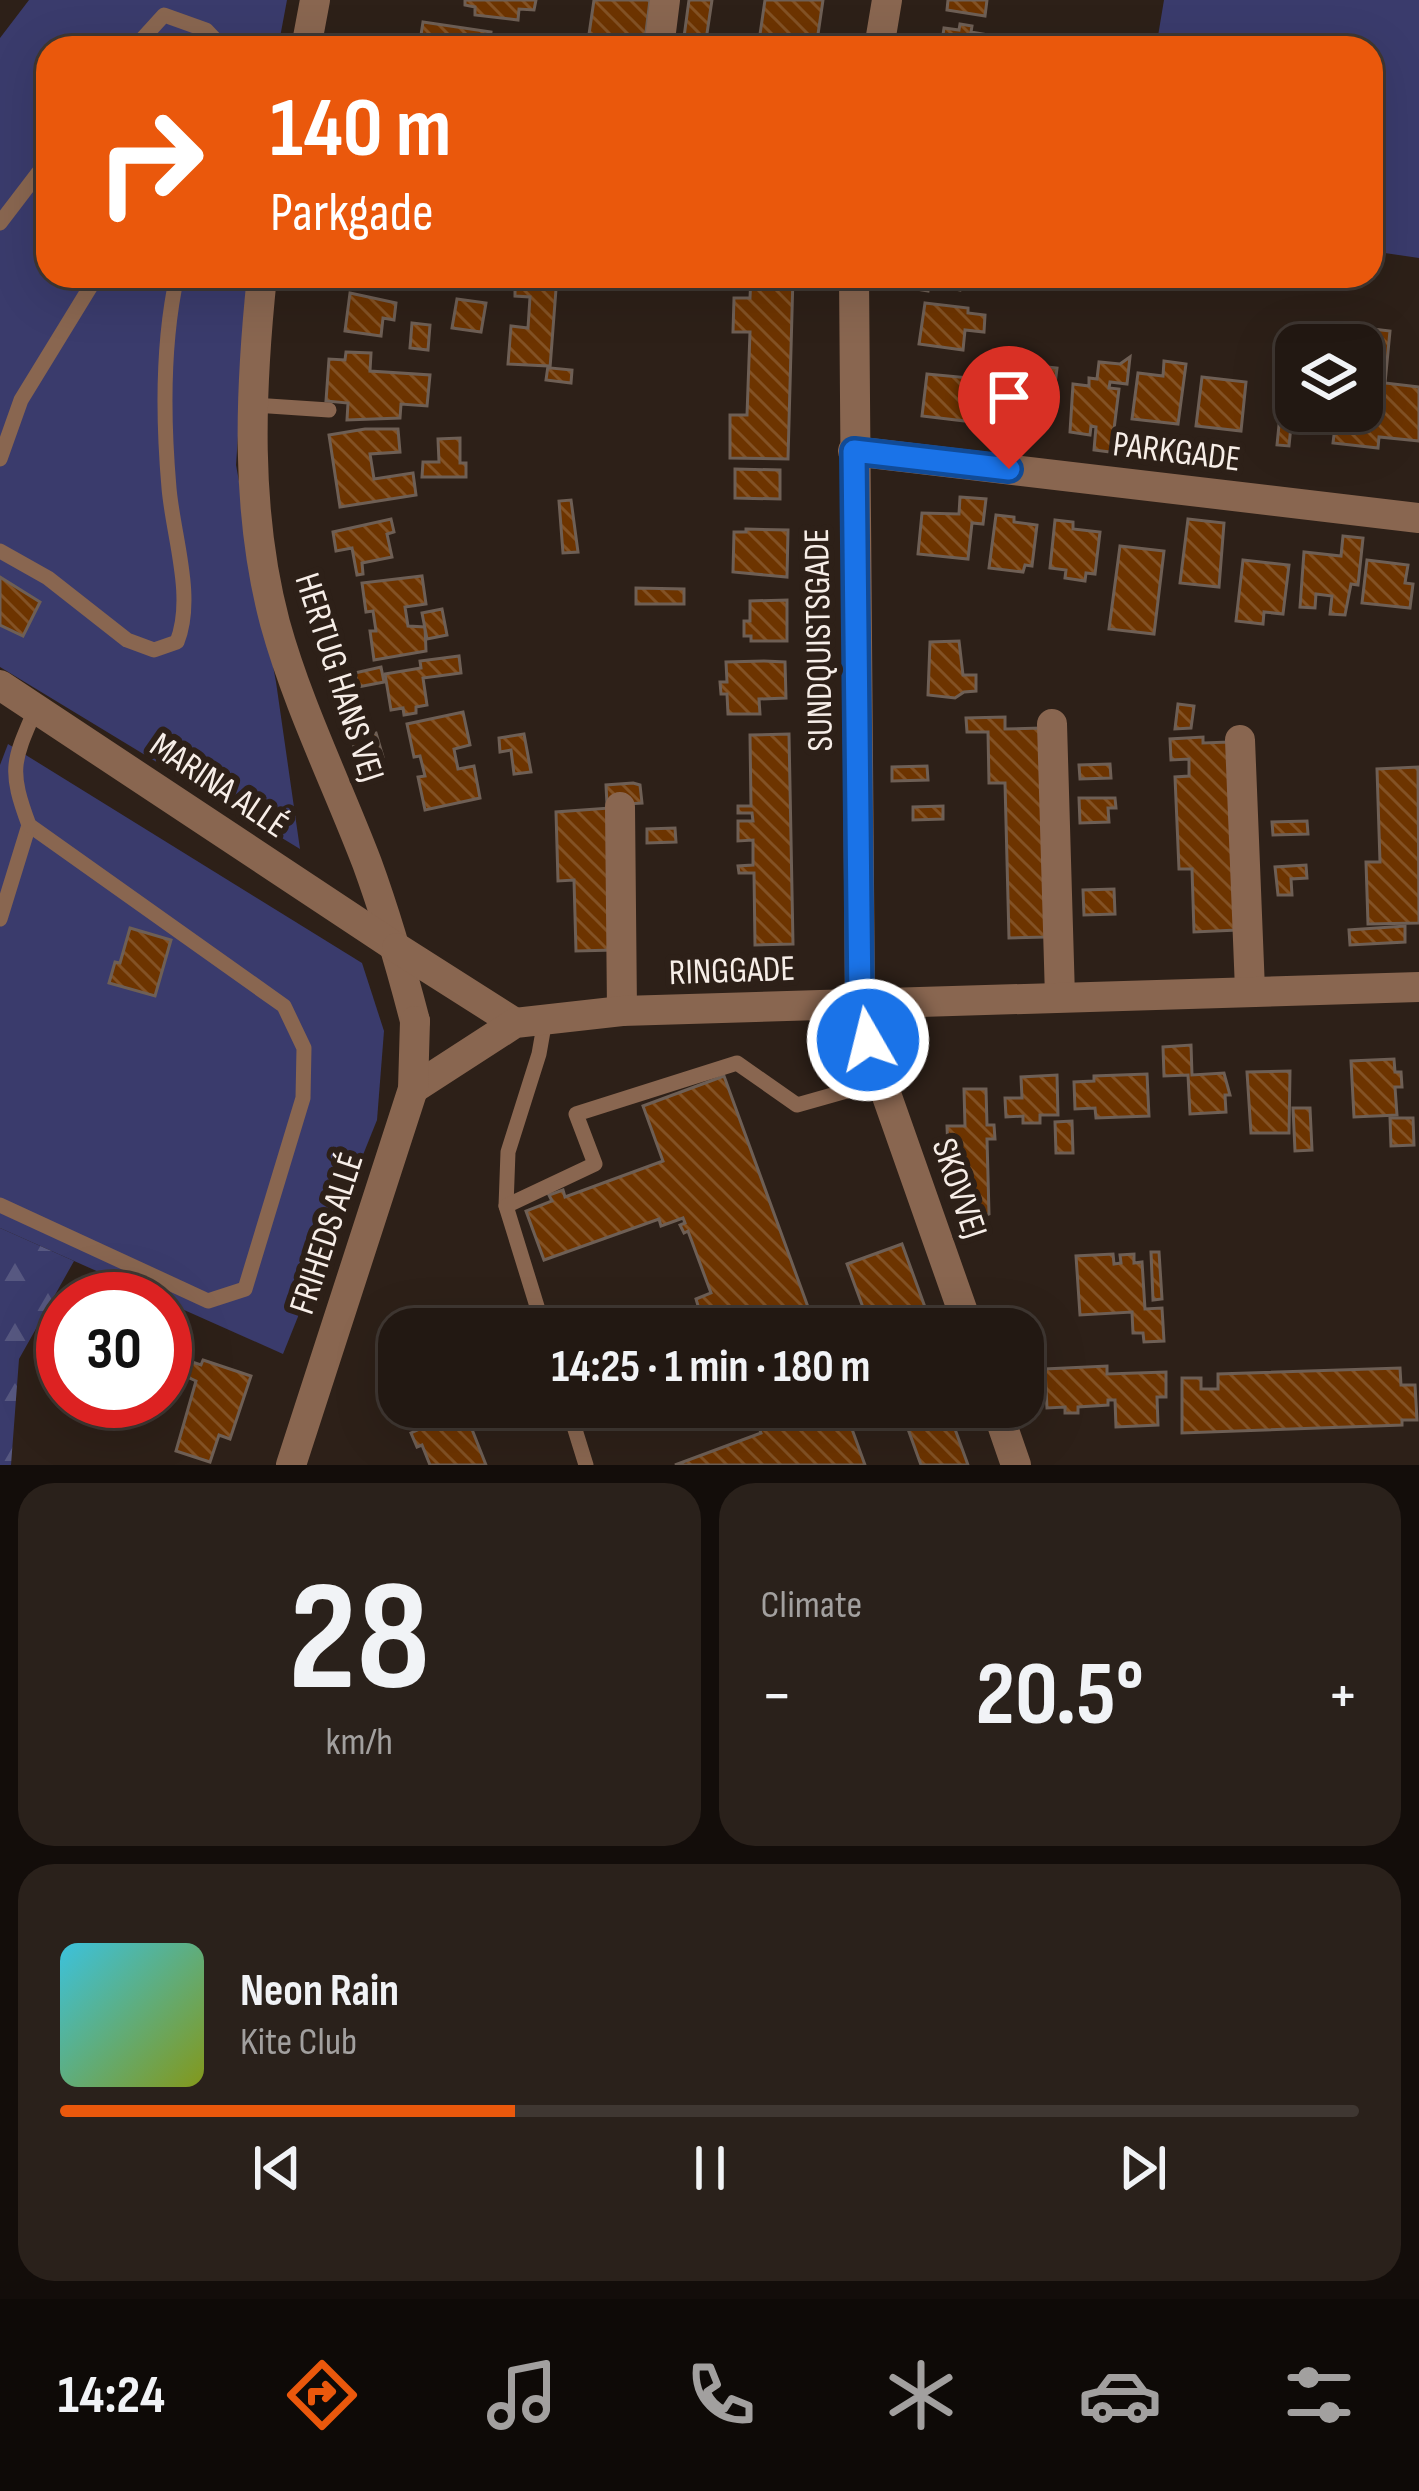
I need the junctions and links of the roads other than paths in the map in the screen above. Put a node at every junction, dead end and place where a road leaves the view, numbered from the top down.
1 (315, 0) edge
2 (665, 0) edge
3 (887, 0) edge
4 (145, 36) edge
5 (212, 36) edge
6 (308, 36) edge
7 (660, 36) edge
8 (881, 36) edge
9 (36, 176) edge
10 (0, 223) edge
11 (90, 288) edge
12 (176, 288) edge
13 (261, 288) edge
14 (854, 288) edge
15 (253, 405) junction
16 (329, 410) dead end
17 (854, 451) junction
18 (0, 459) edge
19 (1419, 518) edge
20 (0, 550) edge
21 (0, 685) edge
22 (36, 708) junction
23 (1052, 724) dead end
24 (1240, 740) dead end
25 (620, 806) dead end
26 (28, 825) junction
27 (0, 920) edge
28 (397, 948) junction
29 (1419, 986) edge
30 (1250, 990) junction
31 (1060, 997) junction
32 (860, 1003) junction
33 (622, 1012) junction
34 (415, 1021) joint
35 (530, 1021) junction
36 (882, 1081) junction
37 (412, 1089) junction
38 (0, 1205) edge
39 (506, 1206) junction
40 (538, 1308) edge
41 (962, 1308) edge
42 (575, 1428) edge
43 (1003, 1428) edge
44 (291, 1465) edge
45 (586, 1465) edge
46 (1016, 1465) edge

1 - 6 street
2 - 7 street
3 - 8 street
4 - 5 lane
9 - 10 lane
11 - 18 lane
12 - 20 lane
13 - 15 street, HERTUG HANS VEJ
14 - 17 street, SUNDQUISTSGADE
15 - 16 lane
15 - 28 street, HERTUG HANS VEJ
17 - 19 street, PARKGADE
17 - 32 street, SUNDQUISTSGADE
21 - 22 street, MARINA ALLÉ
22 - 26 lane
22 - 28 street, MARINA ALLÉ
23 - 31 street
24 - 30 street
25 - 33 street, RINGGADE
26 - 27 lane
26 - 38 lane
28 - 34 street, HERTUG HANS VEJ
28 - 35 street
29 - 30 street, RINGGADE
30 - 31 street, RINGGADE
31 - 32 street, RINGGADE
32 - 33 street, RINGGADE
32 - 36 street, SKOVVEJ
33 - 35 street, RINGGADE
34 - 37 street, FRIHEDS ALLÉ
35 - 37 street, RINGGADE
35 - 39 lane
36 - 39 lane
36 - 41 street, SKOVVEJ
37 - 44 street, FRIHEDS ALLÉ
39 - 40 lane
42 - 45 lane
43 - 46 street

